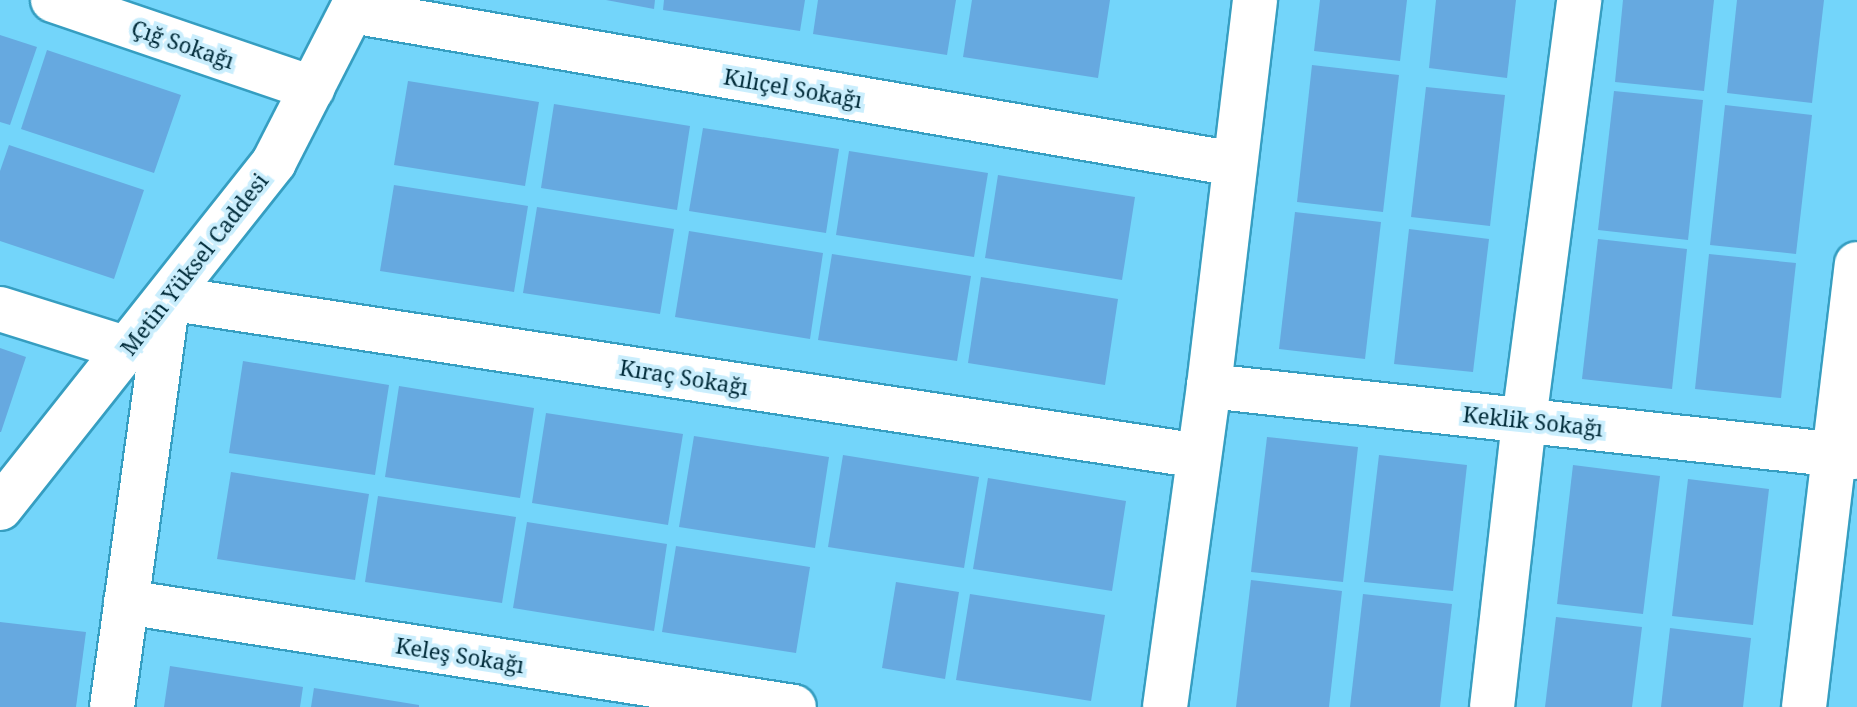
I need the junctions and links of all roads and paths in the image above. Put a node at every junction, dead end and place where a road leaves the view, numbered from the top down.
1 (53, 0) edge
2 (1255, 0) edge
3 (1579, 0) edge
4 (354, 5) edge
5 (312, 88) junction
6 (1235, 164) junction
7 (1857, 264) edge
8 (168, 298) junction
9 (0, 309) edge
10 (128, 349) junction
11 (1209, 386) junction
12 (1524, 420) junction
13 (1199, 456) junction
14 (1846, 456) edge
15 (0, 508) edge
16 (126, 602) junction
17 (112, 707) edge
18 (794, 707) edge
19 (1165, 707) edge
20 (1492, 707) edge
21 (1804, 707) edge

1 - 5 street, Çığ Sokağı
2 - 6 street
3 - 12 street
4 - 5 street, Metin Yüksel Caddesi
4 - 6 street, Kılıçel Sokağı
5 - 8 street, Metin Yüksel Caddesi
6 - 11 street
7 - 14 street
8 - 10 street, Metin Yüksel Caddesi
8 - 13 street, Kıraç Sokağı
8 - 16 street
9 - 10 street
10 - 15 street, Metin Yüksel Caddesi
11 - 12 street, Keklik Sokağı
11 - 13 street
12 - 14 street, Keklik Sokağı
12 - 20 street
13 - 19 street
14 - 21 street
16 - 17 street
16 - 18 street, Keleş Sokağı

